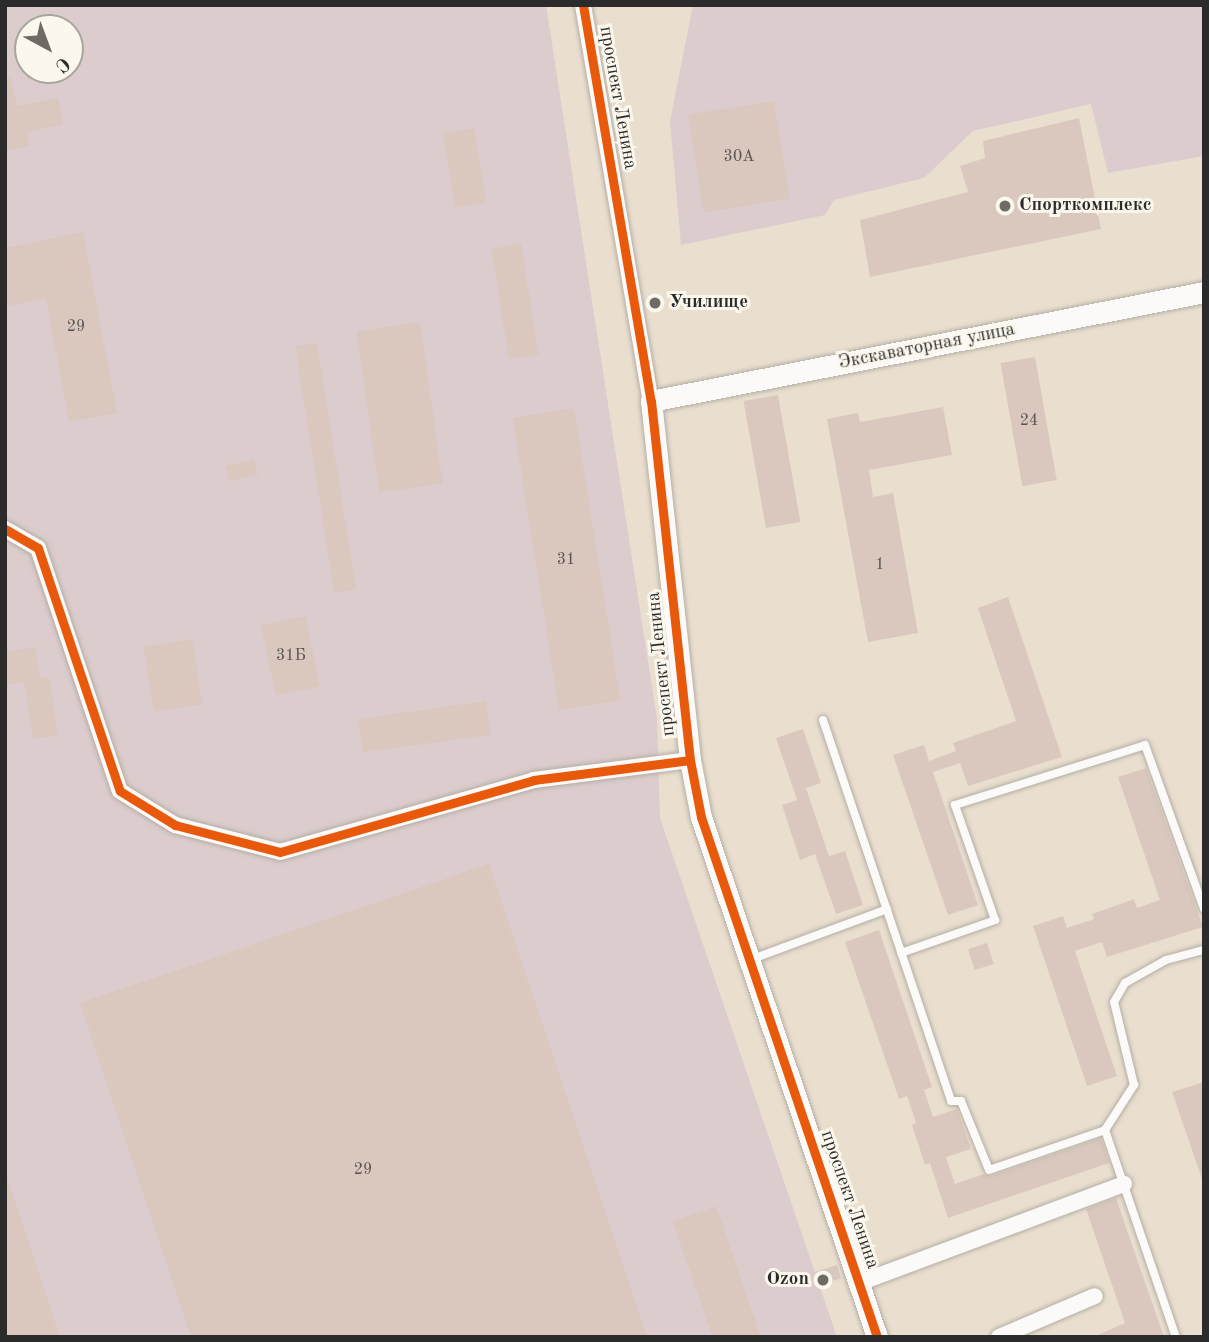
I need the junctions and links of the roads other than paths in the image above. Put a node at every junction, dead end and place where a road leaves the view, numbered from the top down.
1 (583, 5) edge
2 (1204, 292) edge
3 (650, 401) junction
4 (5, 529) edge
5 (823, 720) dead end
6 (690, 760) junction
7 (887, 909) junction
8 (1204, 909) edge
9 (1204, 950) edge
10 (901, 953) junction
11 (749, 960) junction
12 (1105, 1130) junction
13 (1124, 1184) junction
14 (859, 1283) junction
15 (1095, 1296) dead end
16 (877, 1337) edge
17 (999, 1337) edge
18 (1176, 1337) edge

1 - 3 street, проспект Ленина
2 - 3 street, Экскаваторная улица
3 - 6 street, проспект Ленина
4 - 6 street
5 - 7 lane
6 - 11 street, проспект Ленина
7 - 10 lane
7 - 11 lane
8 - 10 lane
9 - 12 lane
10 - 12 lane
11 - 14 street, проспект Ленина
12 - 13 lane
13 - 14 street
13 - 18 lane
14 - 16 street, проспект Ленина
15 - 17 street

